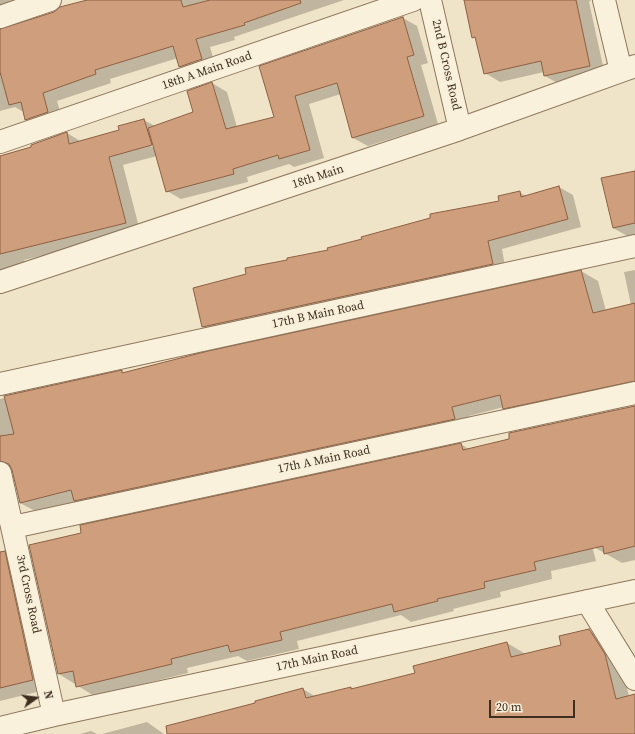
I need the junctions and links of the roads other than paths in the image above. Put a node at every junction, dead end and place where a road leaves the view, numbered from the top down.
1 (50, 0) edge
2 (413, 0) edge
3 (430, 0) edge
4 (604, 0) edge
5 (0, 17) edge
6 (628, 68) edge
7 (460, 129) junction
8 (0, 142) edge
9 (635, 246) edge
10 (0, 282) edge
11 (0, 384) edge
12 (635, 393) edge
13 (0, 473) edge
14 (13, 527) junction
15 (635, 591) edge
16 (587, 601) junction
17 (635, 679) edge
18 (54, 715) junction
19 (0, 728) edge

1 - 5 street
2 - 8 street, 18th A Main Road
3 - 7 street, 2nd B Cross Road
4 - 6 street
6 - 7 street, 18th Main
7 - 10 street, 18th Main
9 - 11 street, 17th B Main Road
12 - 14 street, 17th A Main Road
13 - 14 street, 3rd Cross Road
14 - 18 street, 3rd Cross Road
15 - 16 street, 17th Main Road
16 - 17 street
16 - 18 street, 17th Main Road
18 - 19 street, 17th Main Road

